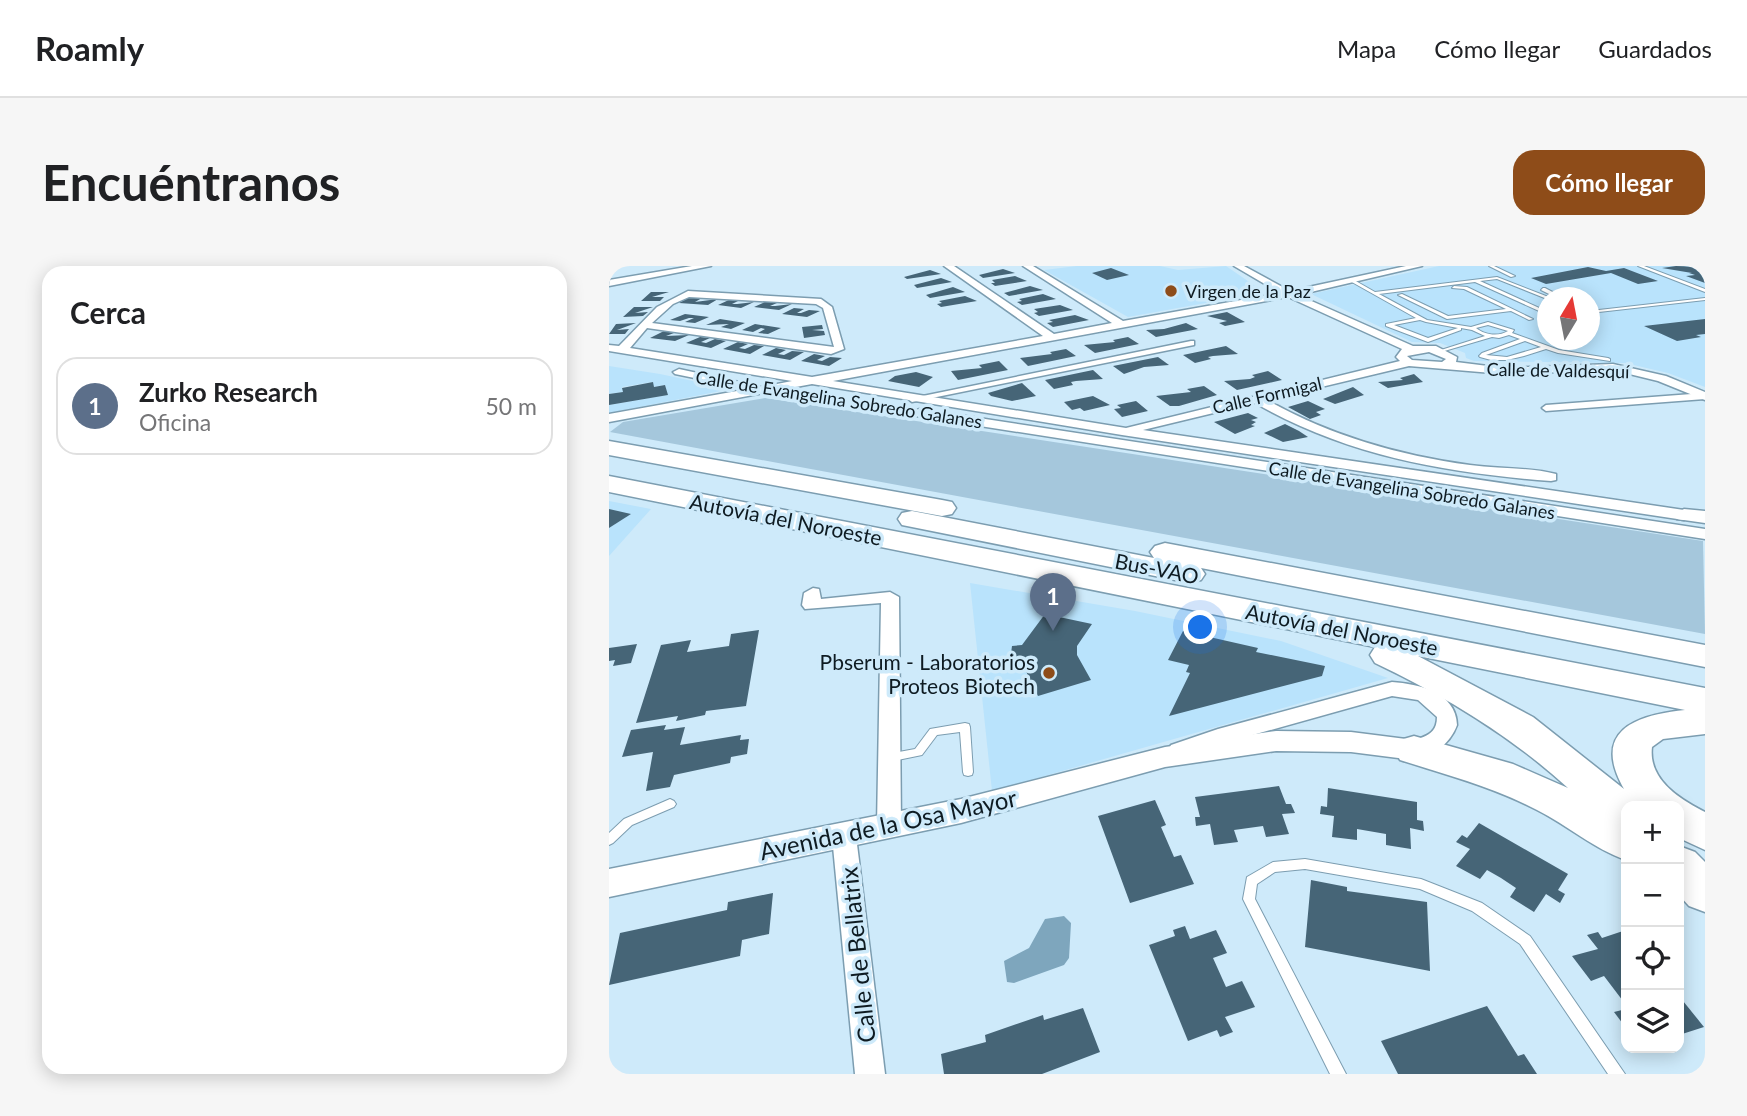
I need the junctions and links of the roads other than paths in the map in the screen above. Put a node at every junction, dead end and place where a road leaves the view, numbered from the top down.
1 (649, 266) edge
2 (707, 266) edge
3 (948, 266) edge
4 (1027, 266) edge
5 (1238, 266) edge
6 (1264, 266) edge
7 (1275, 266) edge
8 (1418, 266) edge
9 (1491, 266) edge
10 (1640, 266) edge
11 (1475, 280) junction
12 (1353, 281) junction
13 (609, 282) edge
14 (1538, 287) edge
15 (1705, 291) edge
16 (1375, 293) junction
17 (1537, 293) edge
18 (1289, 294) junction
19 (1399, 295) junction
20 (1383, 297) junction
21 (1705, 299) edge
22 (1415, 303) junction
23 (1398, 305) junction
24 (1511, 310) junction
25 (1600, 310) edge
26 (1537, 311) edge
27 (1421, 318) junction
28 (1537, 318) edge
29 (1531, 319) junction
30 (1520, 321) dead end
31 (1509, 323) dead end
32 (1120, 324) junction
33 (1498, 324) junction
34 (647, 325) junction
35 (1459, 329) junction
36 (1474, 329) junction
37 (1510, 334) junction
38 (1492, 336) junction
39 (1052, 337) junction
40 (1524, 340) junction
41 (1191, 343) dead end
42 (1537, 344) edge
43 (609, 348) edge
44 (1411, 349) junction
45 (622, 350) junction
46 (1537, 350) edge
47 (1560, 350) edge
48 (1443, 351) junction
49 (609, 360) edge
50 (1608, 360) dead end
51 (1409, 363) junction
52 (1449, 364) junction
53 (769, 389) junction
54 (807, 389) junction
55 (1705, 396) edge
56 (1255, 398) junction
57 (912, 399) junction
58 (1546, 408) dead end
59 (900, 410) dead end
60 (646, 412) junction
61 (609, 418) edge
62 (609, 424) edge
63 (1122, 436) junction
64 (609, 439) edge
65 (609, 448) edge
66 (609, 461) edge
67 (609, 471) edge
68 (1551, 477) dead end
69 (609, 484) edge
70 (695, 501) junction
71 (940, 508) junction
72 (1697, 525) edge
73 (813, 593) dead end
74 (1422, 602) junction
75 (1705, 643) edge
76 (1387, 655) junction
77 (1705, 656) edge
78 (1705, 680) edge
79 (1705, 701) edge
80 (1705, 721) edge
81 (1414, 750) junction
82 (1165, 757) junction
83 (888, 758) junction
84 (968, 772) dead end
85 (1658, 801) edge
86 (670, 804) dead end
87 (1621, 812) edge
88 (1684, 821) edge
89 (889, 826) junction
90 (1705, 832) edge
91 (844, 836) junction
92 (1621, 839) edge
93 (609, 840) edge
94 (1684, 869) edge
95 (609, 883) edge
96 (1684, 888) edge
97 (1705, 892) edge
98 (1705, 907) edge
99 (870, 1074) edge
100 (1338, 1074) edge
101 (1616, 1074) edge

1 - 13 street
2 - 13 street
3 - 39 street
4 - 32 street
5 - 18 street
6 - 7 lane
8 - 12 street
9 - 14 lane
10 - 15 lane
11 - 16 lane
11 - 17 lane
11 - 26 lane
12 - 16 lane
12 - 18 street
16 - 20 lane
18 - 32 street
18 - 44 street
19 - 20 lane
19 - 22 lane
19 - 24 lane
20 - 23 lane
21 - 25 lane
22 - 23 lane
22 - 24 lane
23 - 27 lane
24 - 29 lane
27 - 35 lane
27 - 35 lane
28 - 29 lane
29 - 30 lane
31 - 33 lane
32 - 39 street
33 - 36 lane
33 - 37 lane
34 - 34 street
34 - 45 street
35 - 36 lane
36 - 38 lane
37 - 38 lane
37 - 40 lane
38 - 48 lane
39 - 54 street
40 - 42 lane
40 - 46 lane
41 - 57 street
43 - 45 street, Calle de Evangelina Sobredo Galanes
44 - 48 street
44 - 51 street
45 - 54 street, Calle de Evangelina Sobredo Galanes
47 - 50 lane
48 - 52 street
49 - 53 street, Calle de Evangelina Sobredo Galanes
51 - 52 street, Calle Formigal
51 - 56 street, Calle Formigal
52 - 55 street, Calle de Valdesquí
53 - 54 street, Calle de Evangelina Sobredo Galanes
53 - 60 street
54 - 57 street, Calle de Evangelina Sobredo Galanes
55 - 58 street
56 - 63 street, Calle Formigal
56 - 68 street
57 - 63 street, Calle de Evangelina Sobredo Galanes
59 - 63 street, Calle de Evangelina Sobredo Galanes
60 - 61 street
60 - 62 street
63 - 72 street, Calle de Evangelina Sobredo Galanes
64 - 71 highway
65 - 71 highway, Autovía del Noroeste
66 - 78 highway, Bus-VAO
67 - 78 highway
69 - 70 highway, Autovía del Noroeste
70 - 76 highway
70 - 79 highway, Autovía del Noroeste
71 - 74 highway, Autovía del Noroeste
73 - 83 street
74 - 75 highway
74 - 77 highway, Autovía del Noroeste
76 - 80 highway
76 - 87 highway
80 - 85 highway
81 - 82 street, Avenida de la Osa Mayor
81 - 82 street, Avenida de la Osa Mayor
81 - 92 highway
82 - 89 street, Avenida de la Osa Mayor
83 - 84 lane
83 - 89 street
86 - 93 lane
88 - 90 highway
89 - 91 street, Avenida de la Osa Mayor
91 - 95 street, Avenida de la Osa Mayor
91 - 99 street, Calle de Bellatrix
94 - 97 highway
96 - 98 highway
100 - 101 lane

